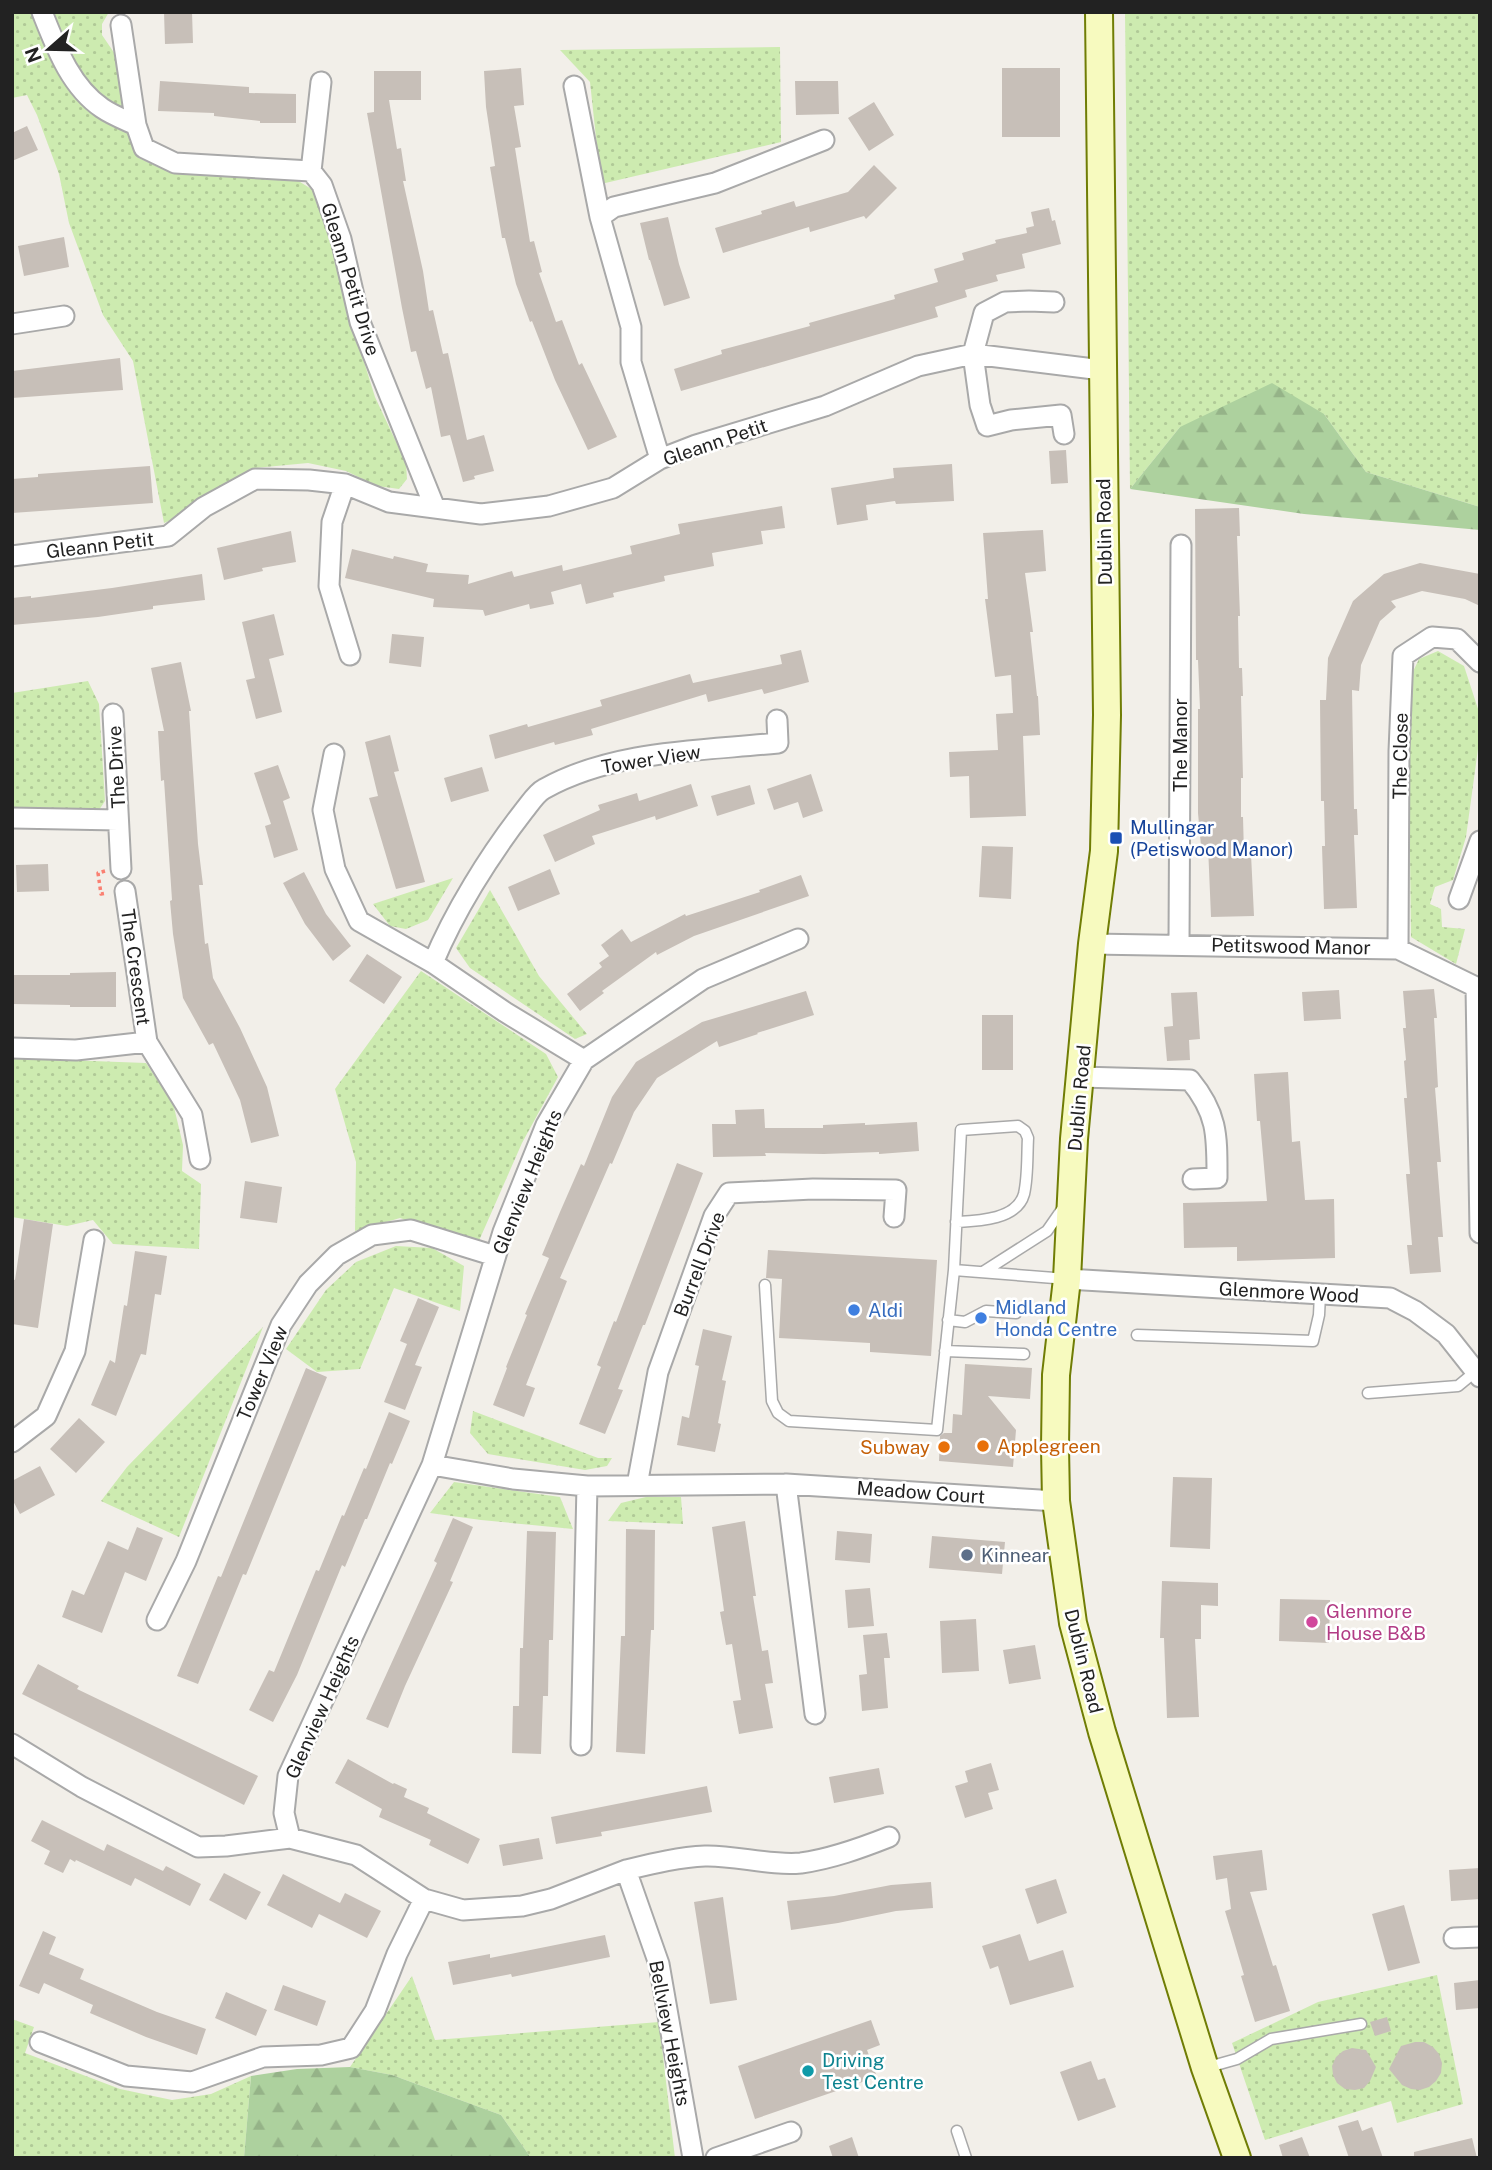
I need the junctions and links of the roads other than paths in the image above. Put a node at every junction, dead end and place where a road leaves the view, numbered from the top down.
1 (42, 12) edge
2 (1099, 12) edge
3 (121, 25) dead end
4 (321, 82) dead end
5 (574, 86) dead end
6 (136, 125) junction
7 (824, 140) dead end
8 (311, 171) junction
9 (600, 217) junction
10 (1054, 302) dead end
11 (64, 316) dead end
12 (12, 324) edge
13 (973, 354) junction
14 (1102, 370) junction
15 (1064, 433) dead end
16 (660, 459) junction
17 (345, 484) junction
18 (435, 508) junction
19 (1181, 545) dead end
20 (12, 555) edge
21 (350, 655) dead end
22 (1480, 662) edge
23 (113, 714) dead end
24 (777, 720) dead end
25 (334, 754) dead end
26 (12, 818) edge
27 (118, 820) junction
28 (1480, 841) edge
29 (121, 869) dead end
30 (125, 891) dead end
31 (1459, 899) dead end
32 (798, 939) dead end
33 (1092, 944) junction
34 (1179, 944) junction
35 (1398, 949) junction
36 (433, 963) junction
37 (1478, 988) edge
38 (147, 1042) junction
39 (12, 1048) edge
40 (584, 1060) junction
41 (1080, 1077) junction
42 (200, 1159) dead end
43 (1193, 1178) dead end
44 (1072, 1196) junction
45 (894, 1217) dead end
46 (956, 1222) junction
47 (1480, 1233) edge
48 (93, 1240) dead end
49 (495, 1256) junction
50 (954, 1270) junction
51 (983, 1272) junction
52 (1067, 1279) junction
53 (765, 1285) dead end
54 (1320, 1294) junction
55 (1016, 1313) dead end
56 (948, 1320) junction
57 (1137, 1335) dead end
58 (945, 1351) junction
59 (1024, 1354) dead end
60 (1478, 1375) edge
61 (1368, 1393) dead end
62 (12, 1441) edge
63 (432, 1465) junction
64 (786, 1484) junction
65 (637, 1485) junction
66 (587, 1486) junction
67 (1056, 1501) junction
68 (157, 1620) dead end
69 (815, 1714) dead end
70 (12, 1744) edge
71 (582, 1745) dead end
72 (889, 1837) dead end
73 (290, 1838) junction
74 (626, 1870) junction
75 (424, 1899) junction
76 (1480, 1937) edge
77 (1454, 1938) dead end
78 (1361, 2024) dead end
79 (40, 2042) dead end
80 (1205, 2068) junction
81 (957, 2131) dead end
82 (791, 2132) dead end
83 (693, 2158) edge
84 (716, 2158) edge
85 (966, 2158) edge
86 (1237, 2158) edge

1 - 6 street
2 - 14 main road, Dublin Road
3 - 6 street
4 - 8 street
5 - 9 street
6 - 8 street
7 - 9 street
8 - 18 street, Gleann Petit Drive
9 - 16 street
10 - 13 street
11 - 12 street
13 - 14 street, Gleann Petit
13 - 15 street
13 - 16 street, Gleann Petit
14 - 33 main road, Dublin Road
16 - 18 street, Gleann Petit
17 - 18 street, Gleann Petit
17 - 20 street, Gleann Petit
17 - 21 street
19 - 34 street, The Manor
22 - 35 street, The Close
23 - 27 street, The Drive
24 - 36 street, Tower View
25 - 36 street
26 - 27 street, The Drive
27 - 29 street, The Drive
28 - 31 street
30 - 38 street, The Crescent
32 - 40 street, Glenview Heights
33 - 34 street, Petitswood Manor
33 - 41 main road, Dublin Road
34 - 35 street, Petitswood Manor
35 - 37 street, Petitswood Manor
36 - 40 street
37 - 47 street
38 - 39 street, The Crescent
38 - 42 street, The Crescent
40 - 49 street, Glenview Heights
41 - 43 street
41 - 44 main road, Dublin Road
44 - 51 lane
44 - 52 main road, Dublin Road
45 - 65 street, Burrell Drive
46 - 46 lane
46 - 50 lane
48 - 62 street
49 - 63 street, Glenview Heights
49 - 68 street, Tower View
50 - 51 lane
50 - 56 lane
51 - 52 lane
52 - 54 street, Glenmore Wood
52 - 67 main road, Dublin Road
53 - 58 lane
54 - 57 lane
54 - 60 street, Glenmore Wood
55 - 56 lane
56 - 58 lane
58 - 59 lane
60 - 61 lane
63 - 66 street
63 - 73 street, Glenview Heights
64 - 65 street, Meadow Court
64 - 67 street, Meadow Court
64 - 69 street
65 - 66 street, Meadow Court
66 - 71 street
67 - 80 main road, Dublin Road
70 - 73 street
72 - 74 street
73 - 75 street
74 - 75 street
74 - 83 street, Bellview Heights
75 - 79 street
76 - 77 street
78 - 80 lane
80 - 86 main road, Dublin Road
81 - 85 lane
82 - 84 street

